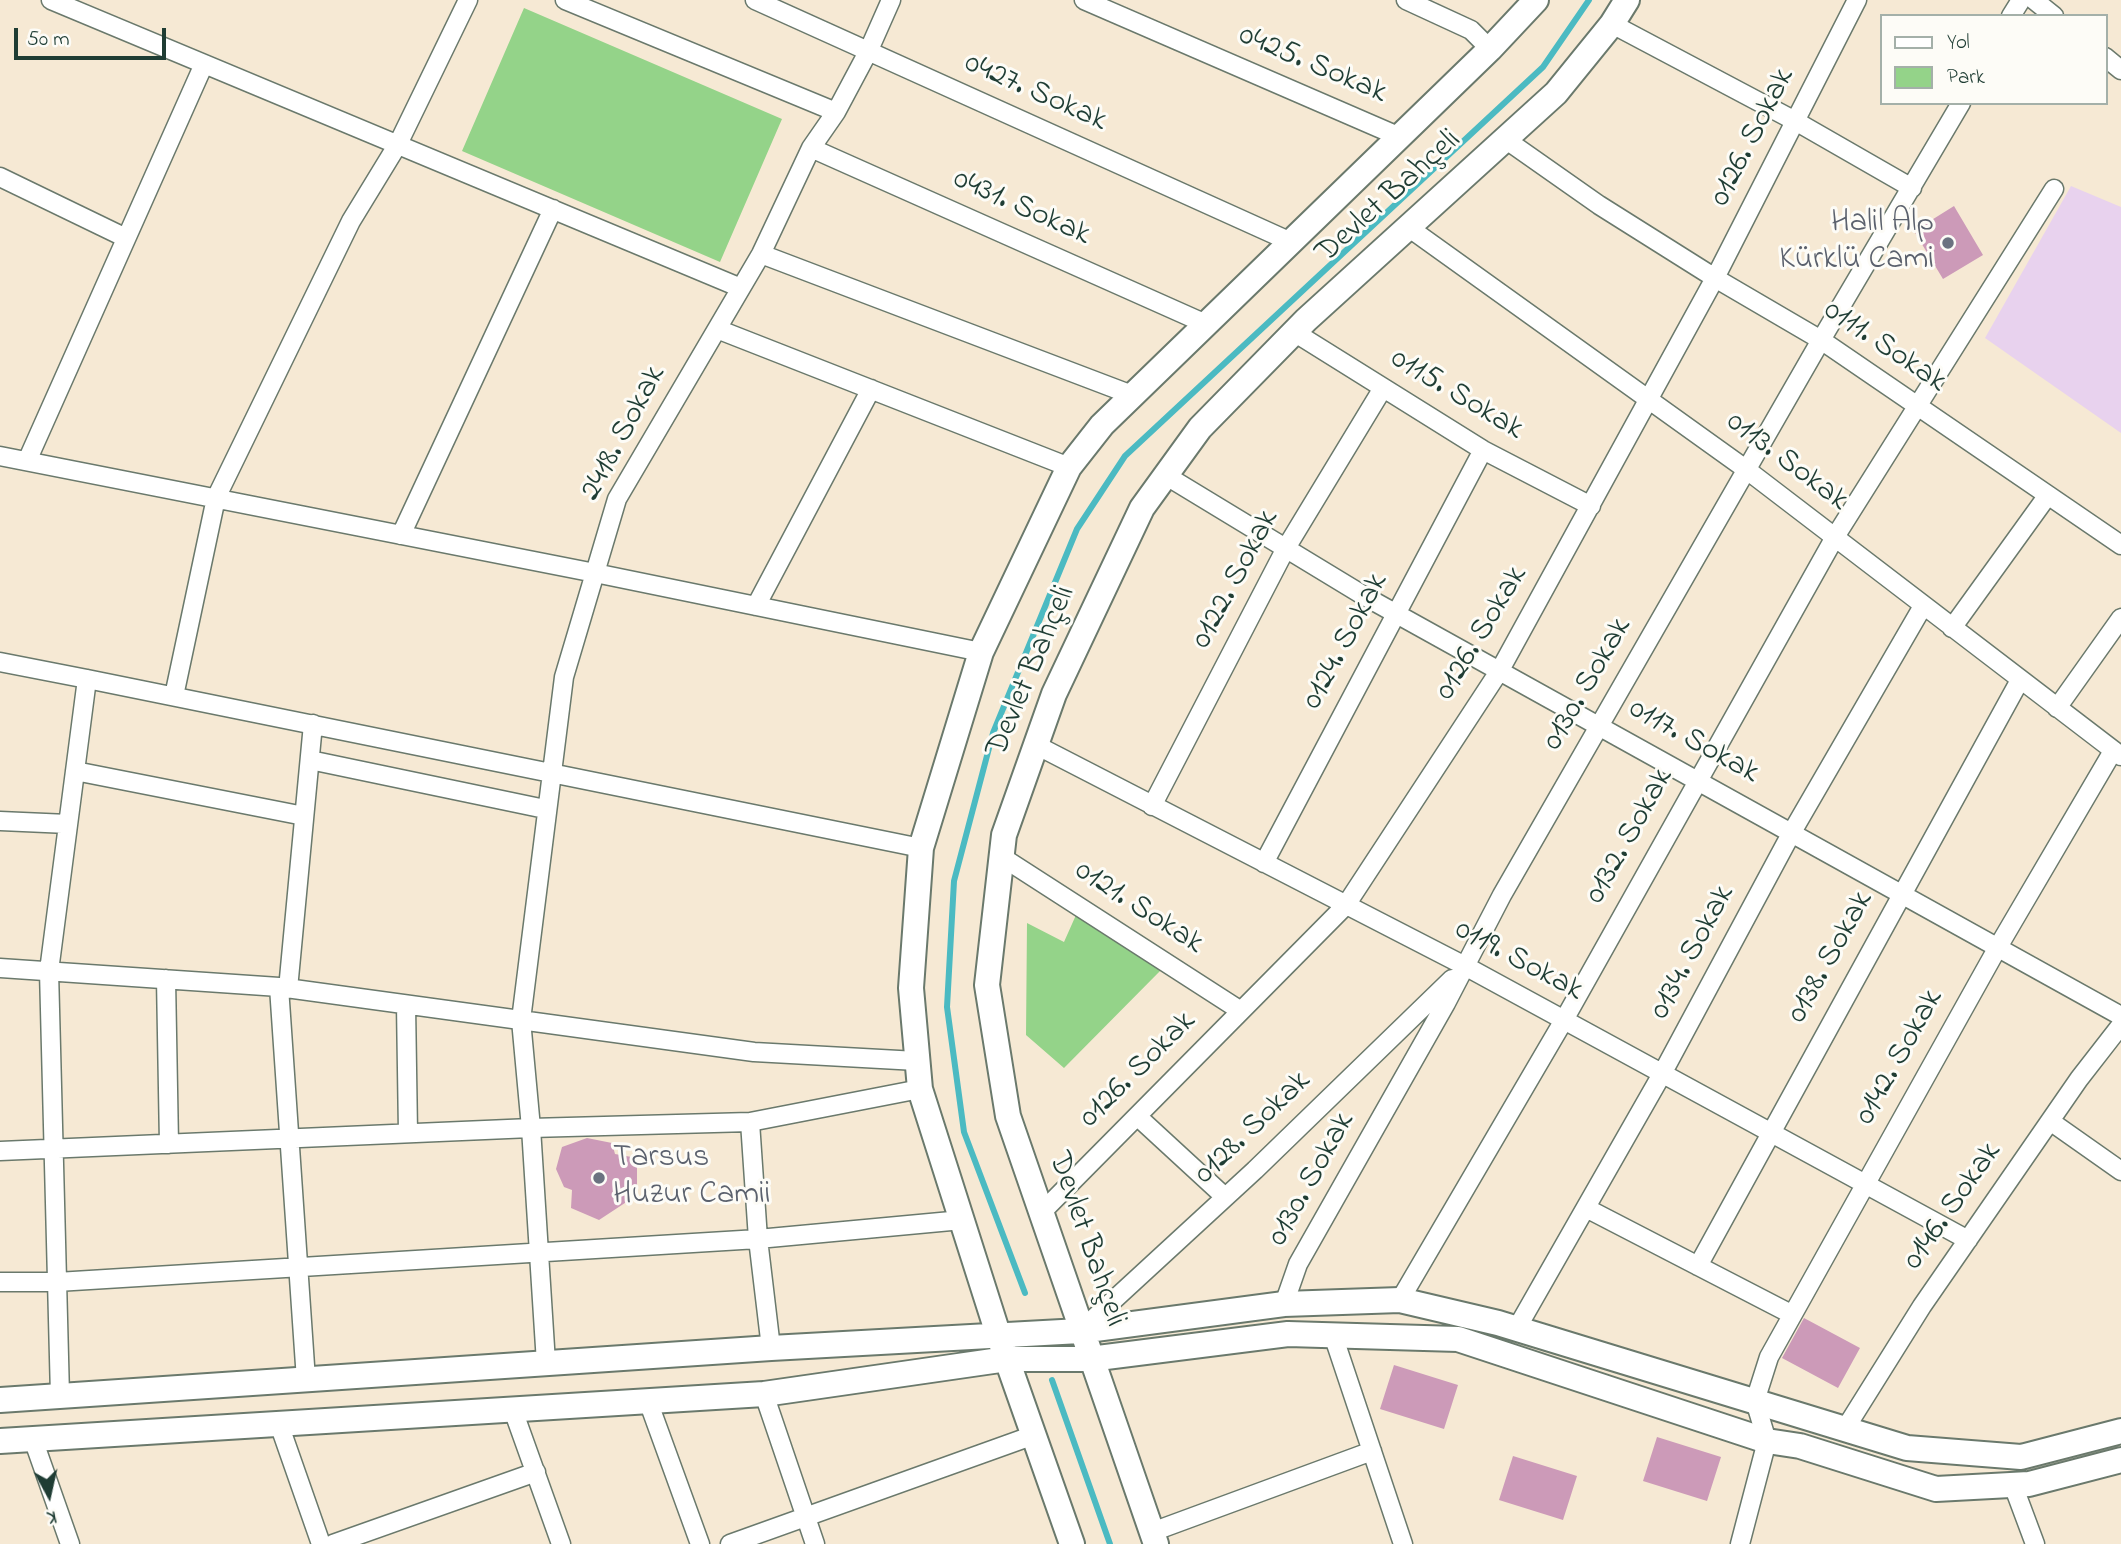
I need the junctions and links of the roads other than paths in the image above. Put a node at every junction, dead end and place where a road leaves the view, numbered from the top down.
1 (51, 0) edge
2 (468, 0) edge
3 (565, 0) edge
4 (755, 0) edge
5 (891, 0) edge
6 (1084, 0) edge
7 (1406, 0) edge
8 (1536, 0) edge
9 (1627, 0) edge
10 (1857, 0) edge
11 (2034, 0) edge
12 (2052, 14) edge
13 (1612, 24) junction
14 (1490, 49) junction
15 (868, 52) junction
16 (204, 64) junction
17 (1960, 105) edge
18 (836, 112) junction
19 (1797, 121) junction
20 (1400, 137) junction
21 (1505, 139) junction
22 (398, 144) junction
23 (811, 148) junction
24 (0, 177) edge
25 (1912, 188) junction
26 (2054, 189) dead end
27 (553, 209) junction
28 (1408, 227) junction
29 (126, 238) junction
30 (1291, 242) junction
31 (761, 254) junction
32 (1715, 278) junction
33 (741, 288) junction
34 (1206, 324) junction
35 (717, 329) junction
36 (1294, 332) junction
37 (1821, 340) junction
38 (1383, 388) junction
39 (871, 389) junction
40 (1132, 395) junction
41 (1650, 399) junction
42 (1917, 405) junction
43 (1483, 450) junction
44 (0, 456) edge
45 (27, 461) junction
46 (1069, 467) junction
47 (1747, 470) junction
48 (1166, 475) junction
49 (2048, 495) junction
50 (216, 498) junction
51 (1591, 506) junction
52 (401, 535) junction
53 (1835, 537) junction
54 (2121, 545) edge
55 (1286, 548) junction
56 (595, 573) junction
57 (756, 606) junction
58 (1923, 606) junction
59 (1396, 613) junction
60 (2121, 618) edge
61 (1952, 628) junction
62 (981, 652) junction
63 (0, 662) edge
64 (1500, 670) junction
65 (87, 679) junction
66 (2020, 680) junction
67 (174, 696) junction
68 (2057, 708) junction
69 (313, 724) junction
70 (1600, 726) junction
71 (1036, 745) junction
72 (2117, 754) edge
73 (310, 760) junction
74 (75, 771) junction
75 (551, 771) junction
76 (1696, 779) junction
77 (1153, 806) junction
78 (545, 809) junction
79 (304, 816) junction
80 (0, 821) edge
81 (68, 824) junction
82 (1792, 832) junction
83 (921, 848) junction
84 (1002, 857) junction
85 (1264, 863) junction
86 (1902, 894) junction
87 (1346, 905) junction
88 (1998, 947) junction
89 (1465, 966) junction
90 (0, 968) edge
91 (49, 971) junction
92 (166, 979) junction
93 (283, 988) junction
94 (406, 1004) junction
95 (1241, 1011) junction
96 (2121, 1016) edge
97 (521, 1020) junction
98 (1564, 1020) junction
99 (2121, 1025) edge
100 (917, 1061) junction
101 (1662, 1074) junction
102 (920, 1089) junction
103 (1137, 1116) junction
104 (2050, 1121) junction
105 (750, 1122) junction
106 (531, 1128) junction
107 (1769, 1132) junction
108 (408, 1133) junction
109 (288, 1138) junction
110 (169, 1143) junction
111 (52, 1149) junction
112 (0, 1151) edge
113 (2121, 1171) edge
114 (1864, 1185) junction
115 (1225, 1198) junction
116 (1586, 1208) junction
117 (1041, 1213) junction
118 (962, 1220) junction
119 (758, 1239) junction
120 (1968, 1240) junction
121 (537, 1252) junction
122 (1698, 1266) junction
123 (300, 1267) junction
124 (0, 1282) edge
125 (57, 1282) junction
126 (1400, 1300) junction
127 (1284, 1304) junction
128 (1791, 1314) junction
129 (1517, 1328) junction
130 (1080, 1331) junction
131 (1333, 1335) junction
132 (771, 1348) junction
133 (1003, 1348) junction
134 (1090, 1359) junction
135 (546, 1363) junction
136 (306, 1380) junction
137 (764, 1394) junction
138 (60, 1396) junction
139 (0, 1400) edge
140 (648, 1401) junction
141 (1755, 1401) junction
142 (513, 1410) junction
143 (279, 1424) junction
144 (1845, 1429) junction
145 (2121, 1431) edge
146 (1034, 1435) junction
147 (33, 1439) junction
148 (0, 1441) edge
149 (1767, 1441) junction
150 (1372, 1451) junction
151 (2121, 1460) edge
152 (536, 1472) junction
153 (2013, 1485) junction
154 (805, 1516) junction
155 (1154, 1538) edge
156 (70, 1544) edge
157 (321, 1544) edge
158 (333, 1544) edge
159 (561, 1544) edge
160 (700, 1544) edge
161 (730, 1544) edge
162 (815, 1544) edge
163 (1072, 1544) edge
164 (1403, 1544) edge
165 (1740, 1544) edge
166 (2035, 1544) edge

1 - 16 street
2 - 22 street
3 - 18 street
4 - 15 street, 0427. Sokak
5 - 15 street, 2418. Sokak
6 - 20 street, 0425. Sokak
7 - 14 street
8 - 14 street, Devlet Bahçeli
9 - 13 street, Devlet Bahçeli
10 - 19 street, 0126. Sokak
11 - 12 street
13 - 19 street
13 - 21 street, Devlet Bahçeli
14 - 20 street, Devlet Bahçeli
15 - 18 street, 2418. Sokak
15 - 30 street, 0427. Sokak
16 - 22 street
16 - 29 street
17 - 25 street, 0130. Sokak
18 - 23 street, 2418. Sokak
19 - 25 street
19 - 32 street, 0126. Sokak
20 - 30 street, Devlet Bahçeli
21 - 28 street, Devlet Bahçeli
21 - 32 street, 0111. Sokak
22 - 27 street
22 - 50 street
23 - 31 street, 2418. Sokak
23 - 34 street, 0431. Sokak
24 - 29 street
25 - 37 street, 0130. Sokak
26 - 42 street, 0132. Sokak
27 - 33 street
27 - 52 street
28 - 36 street, Devlet Bahçeli
28 - 41 street, 0113. Sokak
29 - 45 street
30 - 34 street, Devlet Bahçeli
31 - 33 street, 2418. Sokak
31 - 40 street
32 - 37 street, 0111. Sokak
32 - 41 street, 0126. Sokak
33 - 35 street, 2418. Sokak
34 - 40 street, Devlet Bahçeli
35 - 39 street
35 - 56 street, 2418. Sokak
36 - 38 street, 0115. Sokak
36 - 48 street, Devlet Bahçeli
37 - 42 street, 0111. Sokak
37 - 47 street, 0130. Sokak
38 - 43 street, 0115. Sokak
38 - 55 street, 0122. Sokak
39 - 46 street
39 - 57 street
40 - 46 street, Devlet Bahçeli
41 - 47 street, 0113. Sokak
41 - 51 street, 0126. Sokak
42 - 49 street, 0111. Sokak
42 - 53 street, 0132. Sokak
43 - 51 street, 0115. Sokak
43 - 59 street, 0124. Sokak
44 - 45 street
45 - 50 street
46 - 62 street, Devlet Bahçeli
47 - 53 street, 0113. Sokak
47 - 70 street, 0130. Sokak
48 - 55 street, 0117. Sokak
48 - 71 street, Devlet Bahçeli
49 - 54 street, 0111. Sokak
49 - 61 street
50 - 52 street
50 - 67 street
51 - 64 street, 0126. Sokak
52 - 56 street
53 - 58 street, 0113. Sokak
53 - 76 street, 0132. Sokak
55 - 59 street, 0117. Sokak
55 - 77 street, 0122. Sokak
56 - 57 street
56 - 75 street, 2418. Sokak
57 - 62 street
58 - 61 street, 0113. Sokak
58 - 82 street, 0134. Sokak
59 - 64 street, 0117. Sokak
59 - 85 street, 0124. Sokak
60 - 68 street
61 - 66 street, 0113. Sokak
62 - 83 street, Devlet Bahçeli
63 - 65 street
64 - 70 street, 0117. Sokak
64 - 87 street, 0126. Sokak
65 - 67 street
65 - 74 street
66 - 68 street, 0113. Sokak
66 - 86 street, 0138. Sokak
67 - 69 street
68 - 72 street, 0113. Sokak
69 - 73 street
69 - 75 street
70 - 76 street, 0117. Sokak
70 - 89 street, 0130. Sokak
71 - 77 street, 0119. Sokak
71 - 84 street, Devlet Bahçeli
72 - 88 street, 0142. Sokak
73 - 78 street
73 - 79 street
74 - 79 street
74 - 81 street
75 - 78 street, 2418. Sokak
75 - 83 street
76 - 82 street, 0117. Sokak
76 - 98 street, 0132. Sokak
77 - 85 street, 0119. Sokak
78 - 97 street, 2418. Sokak
79 - 93 street
80 - 81 street
81 - 91 street
82 - 86 street, 0117. Sokak
82 - 101 street, 0134. Sokak
83 - 100 street, Devlet Bahçeli
84 - 95 street, 0121. Sokak
84 - 117 street, Devlet Bahçeli
85 - 87 street, 0119. Sokak
86 - 88 street, 0117. Sokak
86 - 107 street, 0138. Sokak
87 - 89 street, 0119. Sokak
87 - 95 street, 0126. Sokak
88 - 96 street, 0117. Sokak
88 - 114 street, 0142. Sokak
89 - 98 street, 0119. Sokak
89 - 115 street, 0128. Sokak
89 - 127 street, 0130. Sokak
90 - 91 street
91 - 92 street
91 - 111 street
92 - 93 street
92 - 110 street
93 - 94 street
93 - 109 street
94 - 97 street
94 - 108 street
95 - 103 street, 0126. Sokak
97 - 100 street
97 - 106 street, 2418. Sokak
98 - 101 street, 0119. Sokak
98 - 126 street, 0132. Sokak
99 - 104 street, 0146. Sokak
100 - 102 street, Devlet Bahçeli
101 - 107 street, 0119. Sokak
101 - 116 street, 0134. Sokak
102 - 105 street
102 - 118 street, Devlet Bahçeli
103 - 115 street
103 - 117 street, 0126. Sokak
104 - 113 street
104 - 120 street, 0146. Sokak
105 - 106 street
105 - 119 street
106 - 108 street
106 - 121 street, 2418. Sokak
107 - 114 street, 0119. Sokak
107 - 122 street, 0138. Sokak
108 - 109 street
109 - 110 street
109 - 123 street
110 - 111 street
111 - 112 street
111 - 125 street
114 - 120 street, 0119. Sokak
114 - 128 street, 0142. Sokak
115 - 130 street, 0128. Sokak
116 - 122 street
116 - 129 street, 0134. Sokak
117 - 130 street, Devlet Bahçeli
118 - 119 street
118 - 133 street, Devlet Bahçeli
119 - 121 street
119 - 132 street
120 - 144 street, 0146. Sokak
121 - 123 street
121 - 135 street, 2418. Sokak
122 - 128 street
123 - 125 street
123 - 136 street
124 - 125 street
125 - 138 street
126 - 127 street
126 - 129 street
127 - 130 street
128 - 141 street, 0142. Sokak
129 - 141 street
130 - 133 street
130 - 134 street, Devlet Bahçeli
131 - 134 street
131 - 149 street
131 - 150 street
132 - 133 street
132 - 135 street
133 - 134 street
133 - 137 street
133 - 146 street, Devlet Bahçeli
134 - 155 street, Devlet Bahçeli
135 - 136 street
136 - 138 street
137 - 140 street
137 - 154 street
138 - 139 street
140 - 142 street
140 - 160 street
141 - 144 street
141 - 149 street
142 - 143 street
142 - 152 street
143 - 147 street
143 - 157 street
144 - 145 street
146 - 154 street
146 - 163 street, Devlet Bahçeli
147 - 148 street
147 - 156 street
149 - 153 street
149 - 165 street
150 - 155 street
150 - 164 street
151 - 153 street
152 - 158 street
152 - 159 street
153 - 166 street
154 - 161 street
154 - 162 street

